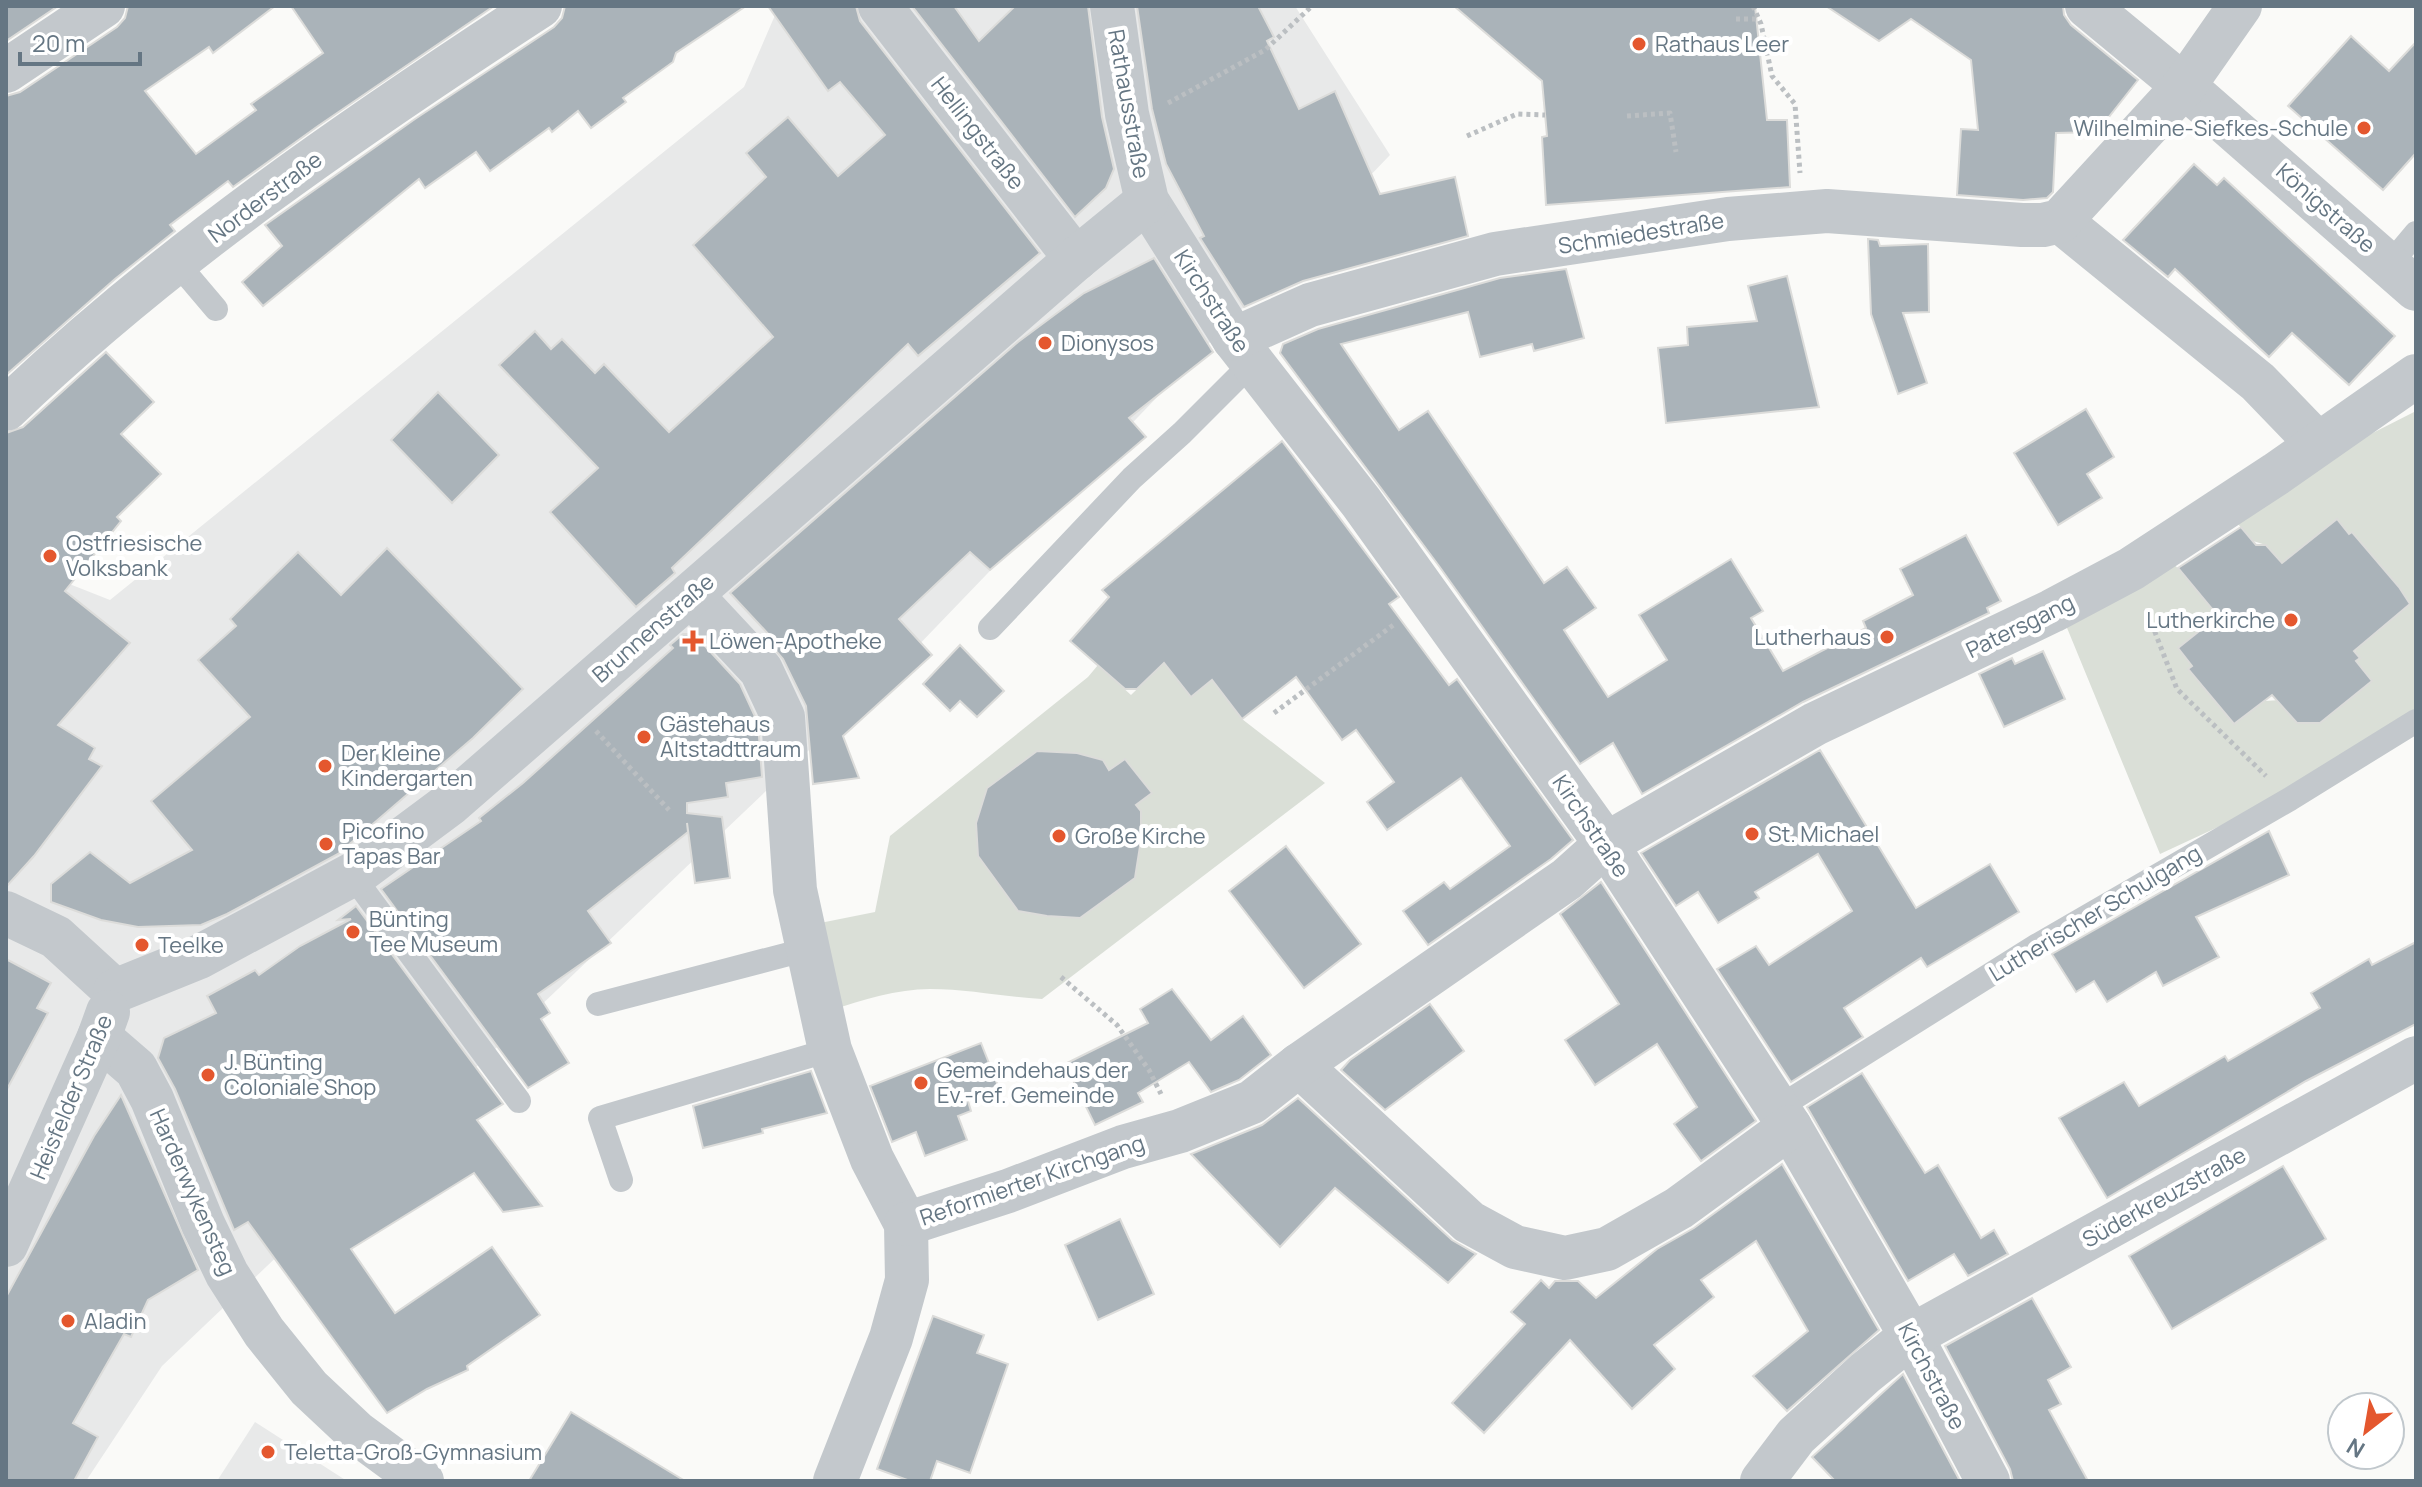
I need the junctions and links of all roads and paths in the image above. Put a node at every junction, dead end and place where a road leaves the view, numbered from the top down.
1 (103, 6) edge
2 (540, 6) edge
3 (880, 6) edge
4 (1112, 6) edge
5 (1312, 6) edge
6 (1753, 6) edge
7 (2087, 6) edge
8 (2240, 6) edge
9 (1736, 19) dead end
10 (1759, 19) junction
11 (6, 71) edge
12 (2184, 86) junction
13 (1127, 114) junction
14 (1545, 115) dead end
15 (1627, 116) dead end
16 (1467, 136) dead end
17 (1676, 152) dead end
18 (1147, 201) junction
19 (1802, 213) junction
20 (2060, 221) junction
21 (1076, 259) junction
22 (2407, 262) edge
23 (177, 263) junction
24 (216, 309) dead end
25 (1244, 351) junction
26 (2416, 376) edge
27 (19, 396) edge
28 (2317, 443) junction
29 (2131, 569) junction
30 (691, 595) junction
31 (1430, 597) junction
32 (990, 628) dead end
33 (568, 701) junction
34 (1274, 713) dead end
35 (2416, 721) edge
36 (2290, 799) junction
37 (669, 810) dead end
38 (1606, 844) junction
39 (352, 875) junction
40 (6, 913) edge
41 (808, 949) junction
42 (1061, 977) dead end
43 (115, 991) junction
44 (598, 1004) dead end
45 (99, 1037) junction
46 (830, 1050) junction
47 (2416, 1058) edge
48 (1299, 1065) junction
49 (519, 1101) dead end
50 (1783, 1118) junction
51 (1180, 1131) junction
52 (621, 1180) dead end
53 (906, 1224) junction
54 (6, 1245) edge
55 (1911, 1336) junction
56 (422, 1481) edge
57 (835, 1481) edge
58 (1762, 1481) edge
59 (1988, 1481) edge

1 - 11 street
2 - 23 street, Norderstraße
3 - 21 street, Hellingstraße
4 - 13 street, Rathausstraße
5 - 13 path
6 - 10 path
7 - 12 street, Königstraße
8 - 12 street
9 - 10 path
10 - 19 path
12 - 20 street
12 - 22 street, Königstraße
13 - 18 street, Rathausstraße
14 - 16 path
15 - 17 path
18 - 21 street, Brunnenstraße
18 - 25 street, Kirchstraße
19 - 20 street, Schmiedestraße
19 - 25 street, Schmiedestraße
20 - 28 street
21 - 30 street, Brunnenstraße
23 - 24 lane
23 - 27 street, Norderstraße
25 - 31 street, Kirchstraße
25 - 32 lane
26 - 28 street, Patersgang
28 - 29 street, Patersgang
29 - 36 path
29 - 38 street, Patersgang
30 - 33 street, Brunnenstraße
30 - 41 street, Reformierter Kirchgang
31 - 34 path
31 - 38 street, Kirchstraße
33 - 37 path
33 - 39 street, Brunnenstraße
35 - 36 lane, Lutherischer Schulgang
36 - 50 lane, Lutherischer Schulgang
38 - 48 street, Reformierter Kirchgang
38 - 50 street, Kirchstraße
39 - 43 street, Brunnenstraße
39 - 49 lane
40 - 43 street
41 - 44 lane
41 - 46 street, Reformierter Kirchgang
42 - 51 path
43 - 45 street, Heisfelder Straße
45 - 54 street, Heisfelder Straße
45 - 56 street, Harderwykensteg
46 - 52 lane
46 - 53 street, Reformierter Kirchgang
47 - 55 street, Süderkreuzstraße
48 - 50 street
48 - 51 street, Reformierter Kirchgang
50 - 55 street, Kirchstraße
51 - 53 street, Reformierter Kirchgang
53 - 57 street
55 - 58 street, Süderkreuzstraße
55 - 59 street, Kirchstraße

